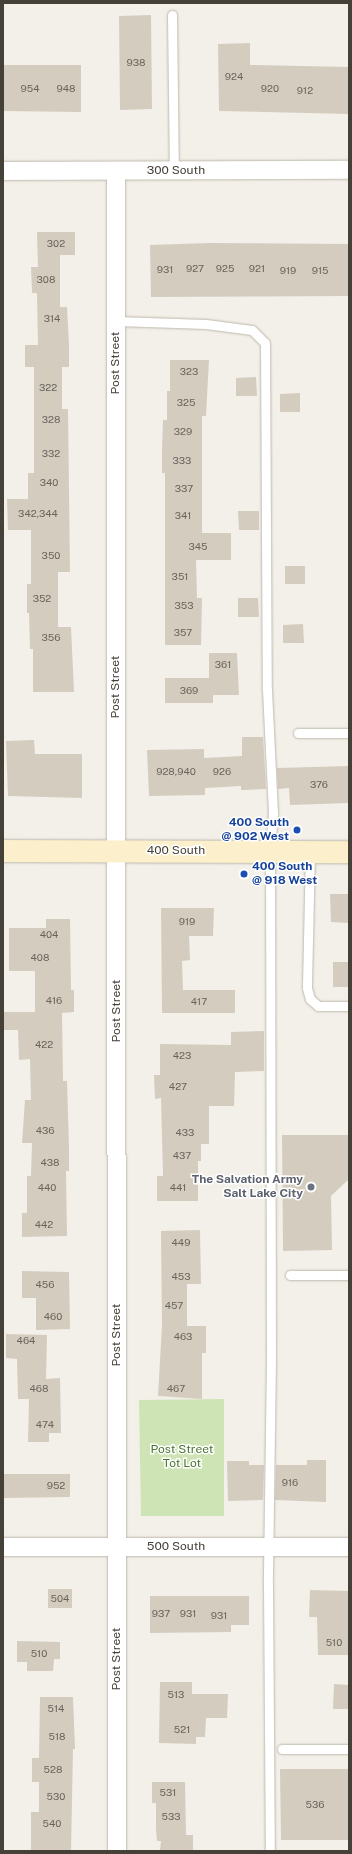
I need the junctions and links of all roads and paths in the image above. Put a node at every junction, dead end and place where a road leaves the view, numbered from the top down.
1 (172, 15) dead end
2 (349, 170) edge
3 (3, 171) edge
4 (116, 171) junction
5 (174, 171) junction
6 (116, 321) junction
7 (298, 732) dead end
8 (349, 733) edge
9 (3, 851) edge
10 (116, 851) junction
11 (270, 852) junction
12 (310, 852) junction
13 (349, 852) edge
14 (349, 1006) edge
15 (290, 1275) dead end
16 (349, 1275) edge
17 (3, 1547) edge
18 (117, 1547) junction
19 (269, 1547) junction
20 (349, 1547) edge
21 (282, 1748) dead end
22 (349, 1748) edge
23 (117, 1851) edge
24 (270, 1851) edge

1 - 5 lane
2 - 5 street, 300 South
3 - 4 street, 300 South
4 - 5 street, 300 South
4 - 6 street, Post Street
6 - 10 street, Post Street
6 - 11 lane
7 - 8 lane
9 - 10 main road, 400 South
10 - 11 main road, 400 South
10 - 18 street, Post Street
11 - 12 main road, 400 South
11 - 19 lane
12 - 13 main road, 400 South
12 - 14 lane
15 - 16 lane
17 - 18 street, 500 South
18 - 19 street, 500 South
18 - 23 street, Post Street
19 - 20 street, 500 South
19 - 24 lane
21 - 22 lane

